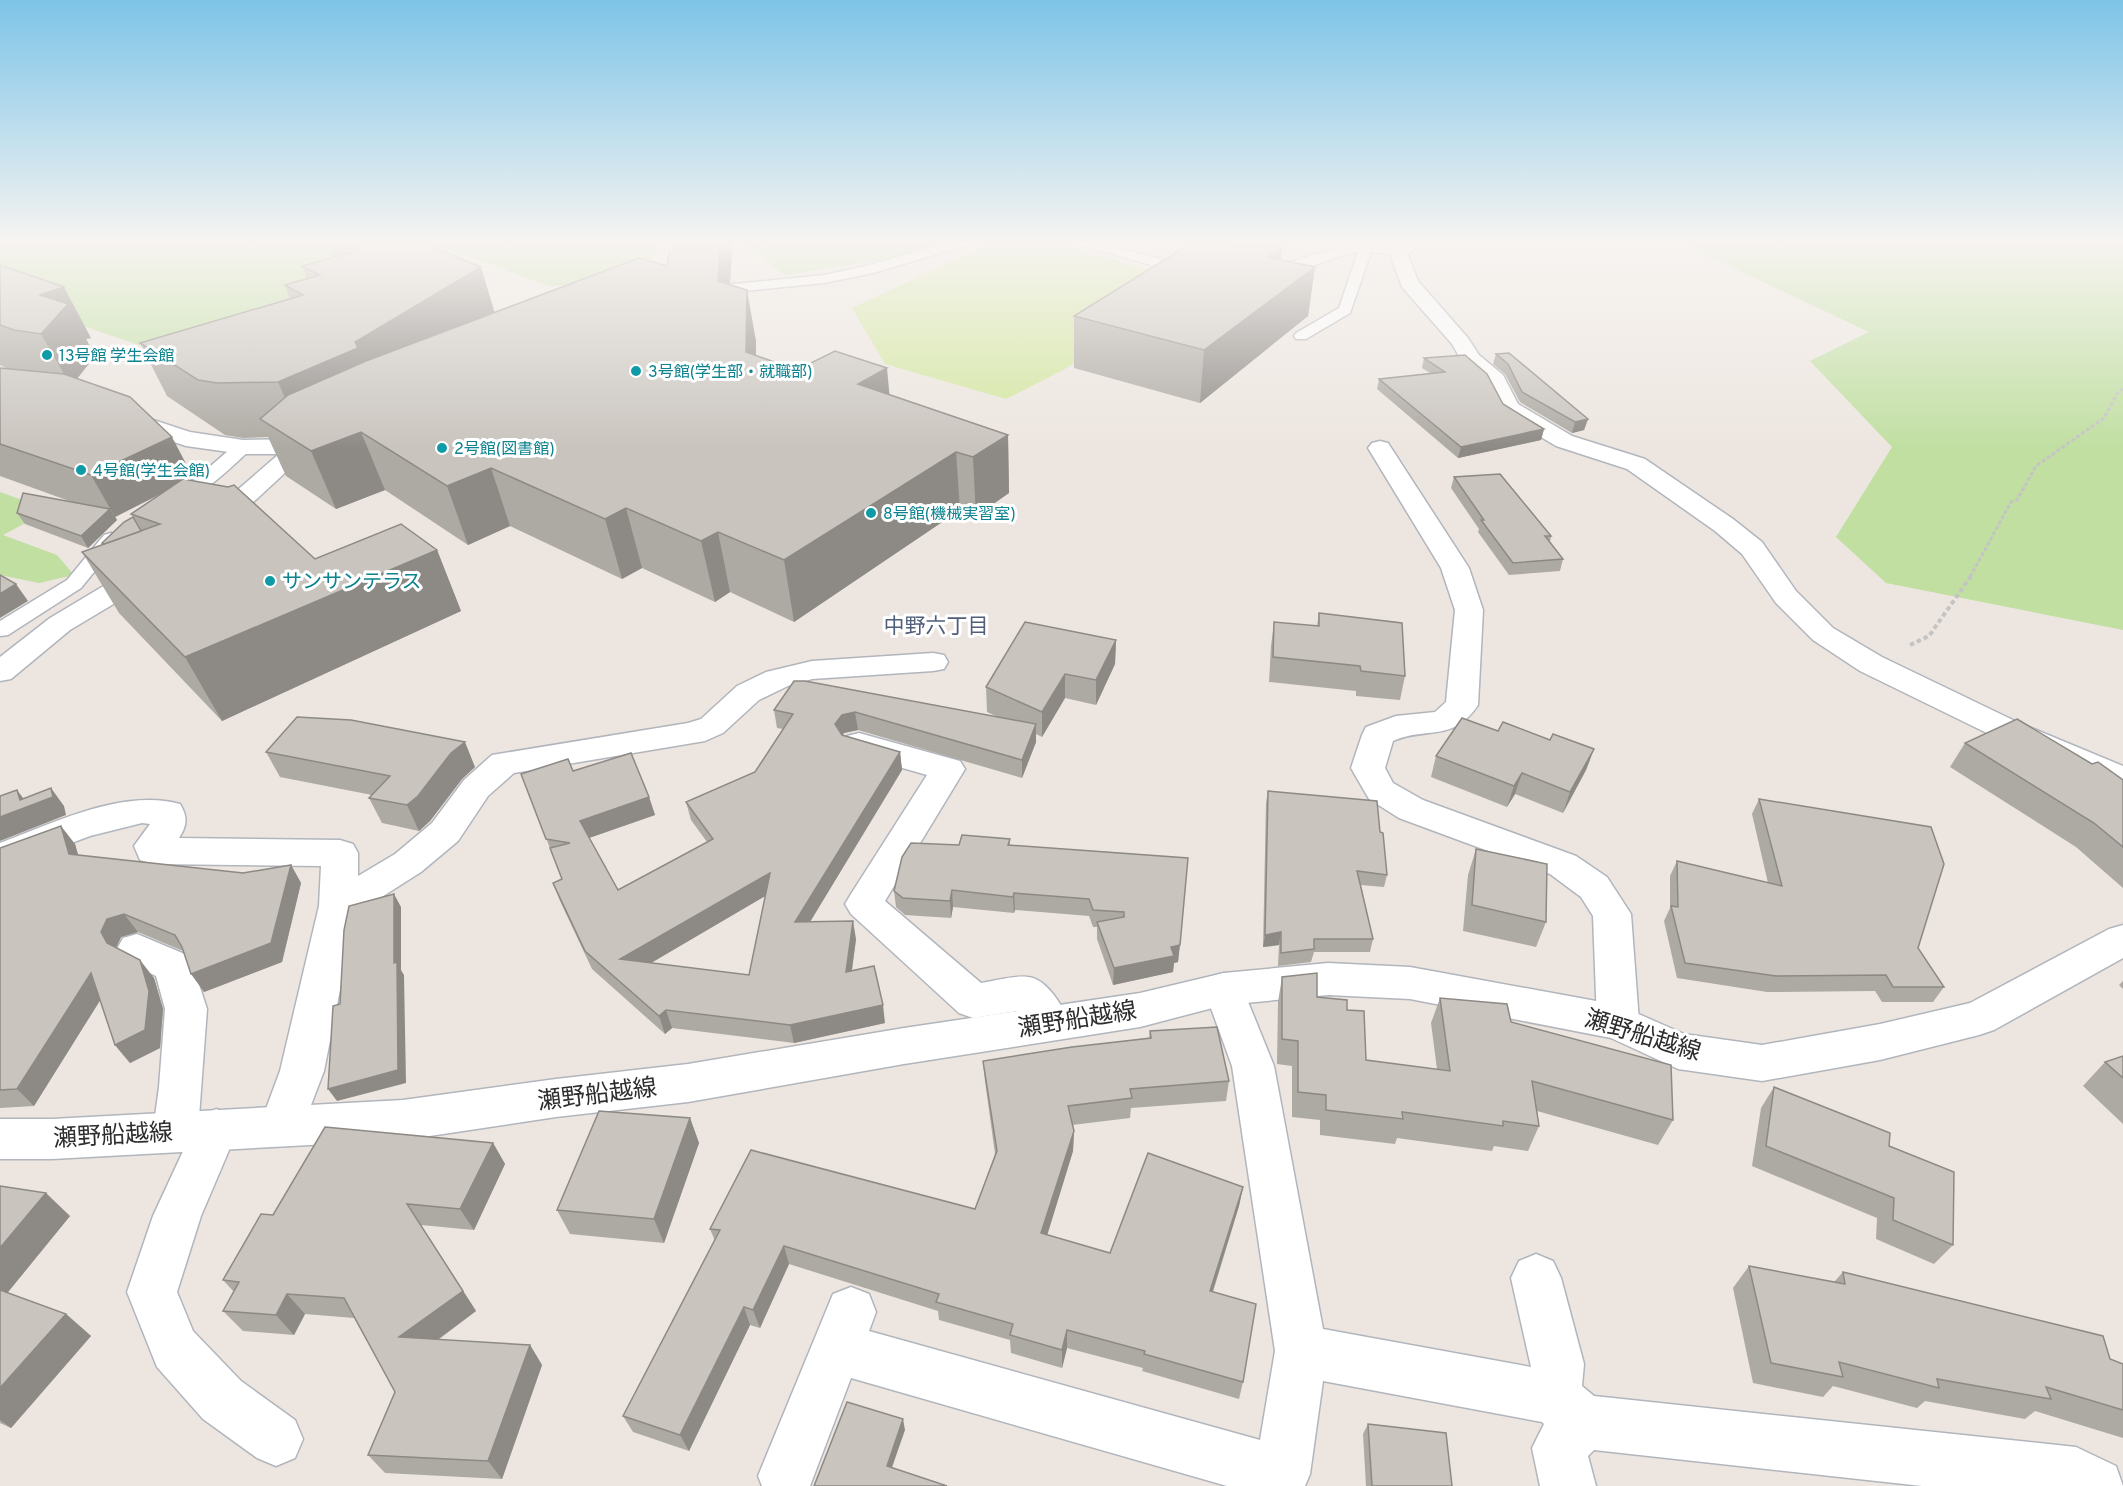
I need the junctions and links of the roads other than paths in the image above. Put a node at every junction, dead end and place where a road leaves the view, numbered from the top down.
1 (1344, 310) edge
2 (1433, 310) edge
3 (1301, 336) dead end
4 (108, 412) edge
5 (243, 447) junction
6 (1380, 448) dead end
7 (163, 505) edge
8 (122, 528) edge
9 (193, 539) edge
10 (166, 558) edge
11 (0, 630) edge
12 (933, 662) dead end
13 (0, 672) edge
14 (857, 743) edge
15 (2123, 779) edge
16 (0, 857) edge
17 (338, 906) junction
18 (2123, 940) edge
19 (137, 949) dead end
20 (1224, 989) junction
21 (1618, 1022) junction
22 (1050, 1024) junction
23 (282, 1125) junction
24 (195, 1130) junction
25 (0, 1139) edge
26 (1536, 1278) dead end
27 (1301, 1351) junction
28 (1568, 1410) junction
29 (276, 1439) dead end
30 (786, 1476) dead end
31 (1568, 1486) edge
32 (2096, 1486) edge

1 - 3 lane
2 - 15 street
4 - 5 street
5 - 7 lane
5 - 9 street
6 - 21 street
8 - 11 lane
10 - 13 street
12 - 17 street
14 - 22 street
16 - 17 street
17 - 23 street
18 - 21 street, 瀬野船越線
19 - 24 street
20 - 21 street, 瀬野船越線
20 - 22 street, 瀬野船越線
20 - 27 street
22 - 23 street, 瀬野船越線
23 - 24 street, 瀬野船越線
24 - 25 street, 瀬野船越線
24 - 29 street
26 - 28 street
27 - 28 street
27 - 30 street
28 - 31 street
28 - 32 street

